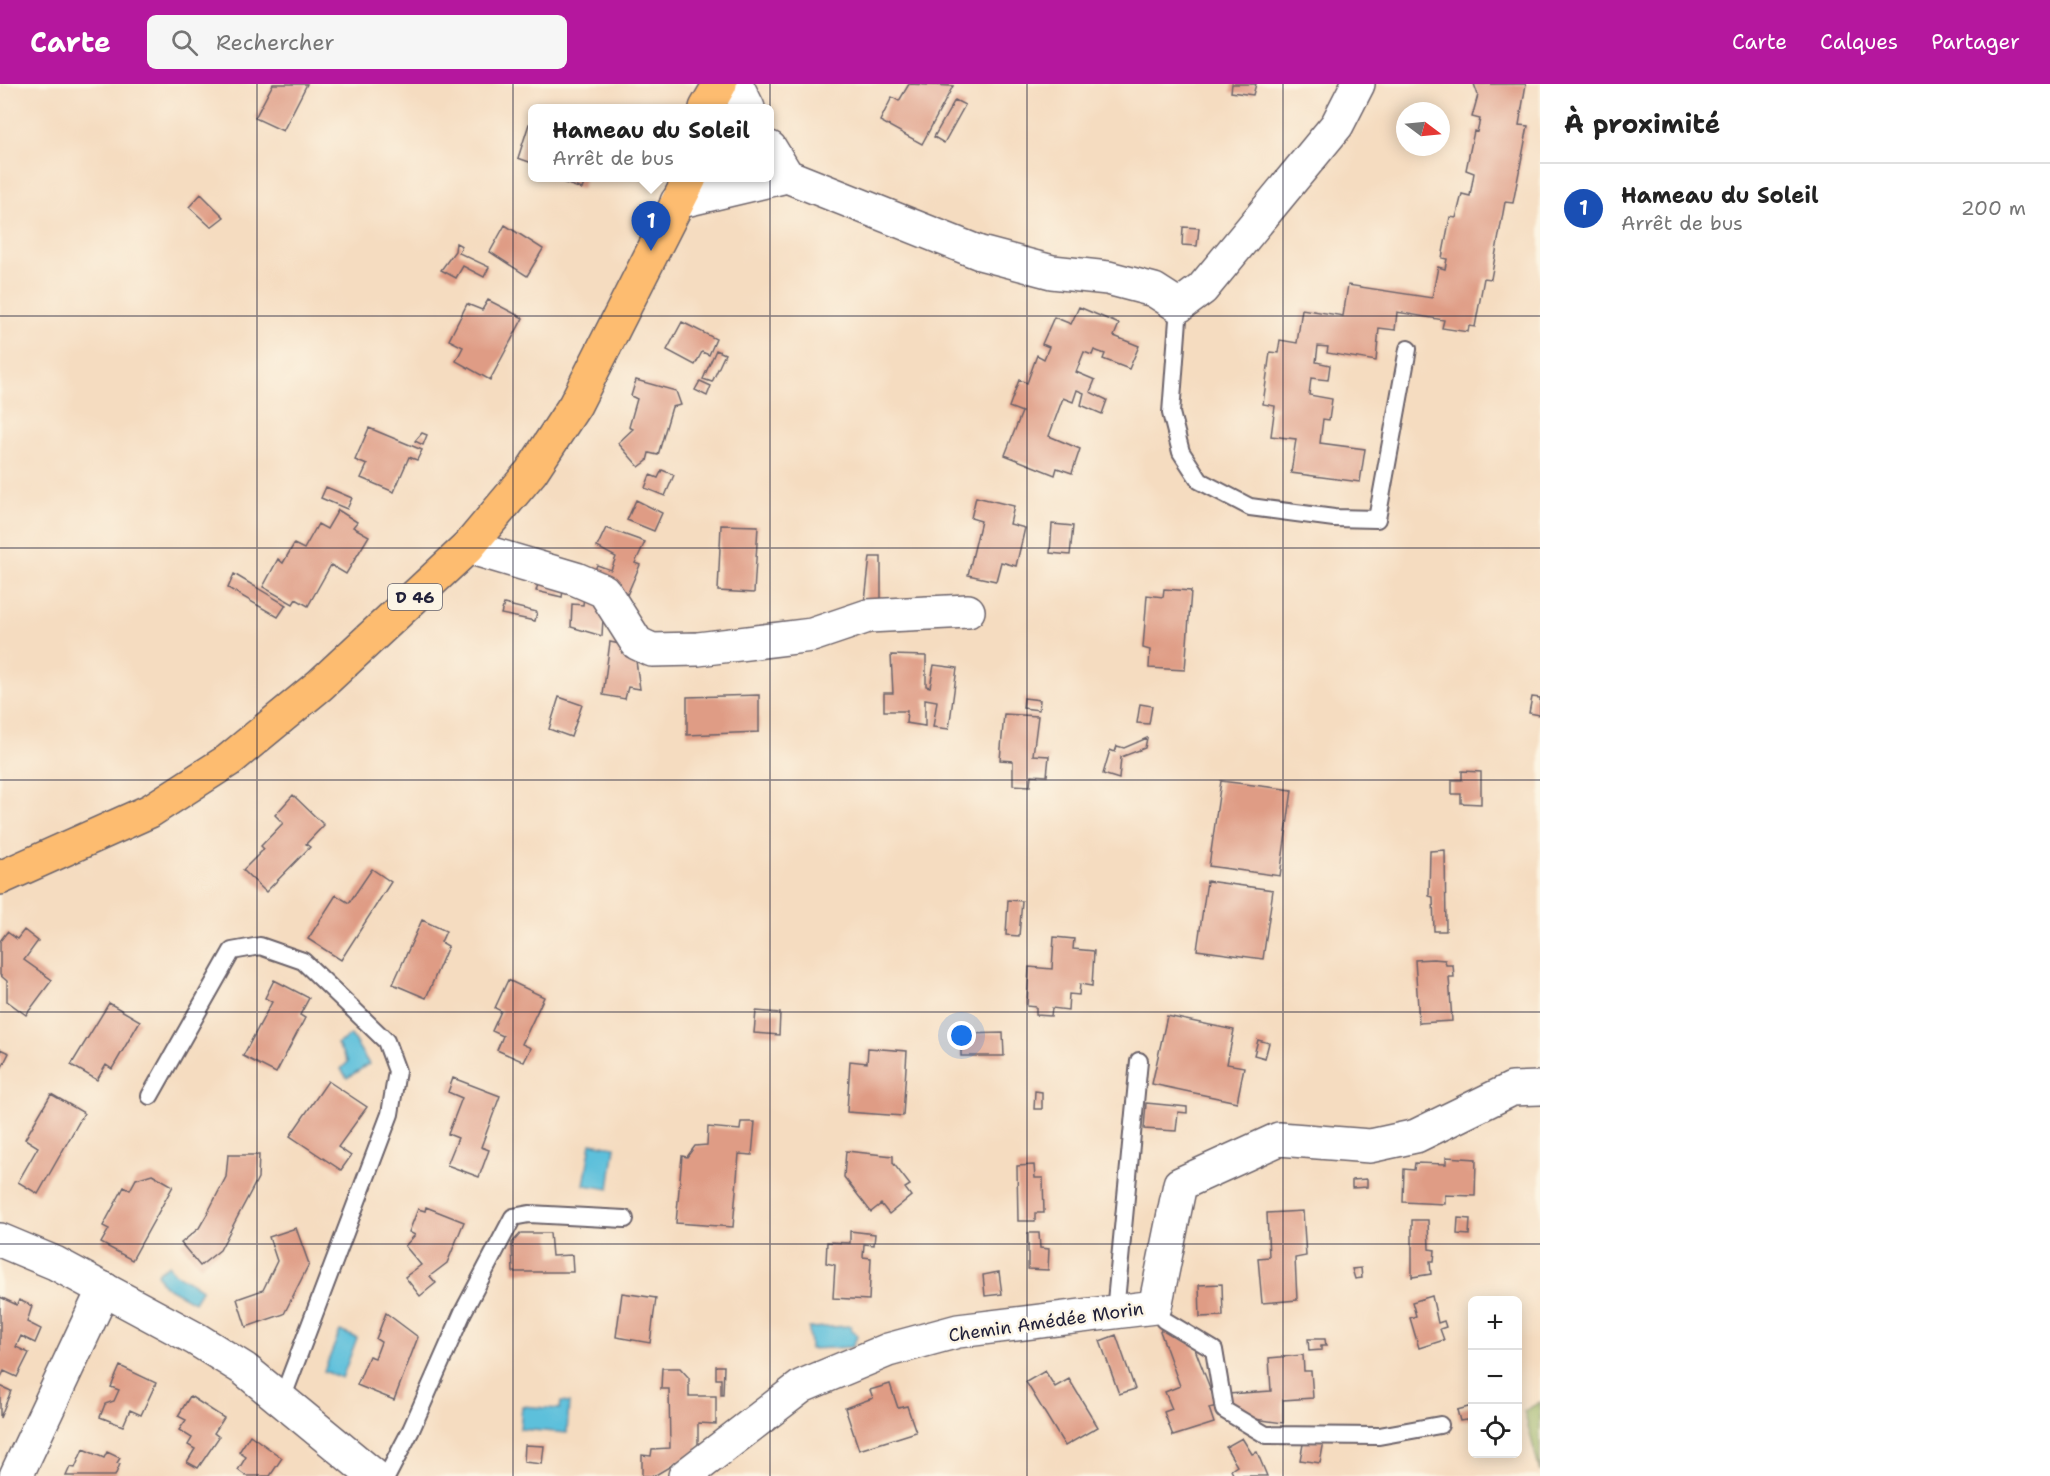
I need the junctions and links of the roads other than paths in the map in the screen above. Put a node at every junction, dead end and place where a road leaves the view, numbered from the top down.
1 (1358, 84) edge
2 (735, 95) edge
3 (715, 104) edge
4 (774, 155) edge
5 (787, 176) junction
6 (774, 179) edge
7 (758, 182) edge
8 (679, 186) edge
9 (1179, 306) junction
10 (1408, 349) dead end
11 (468, 547) junction
12 (968, 611) dead end
13 (0, 857) edge
14 (0, 878) edge
15 (1139, 1061) dead end
16 (1540, 1088) edge
17 (150, 1096) dead end
18 (624, 1219) dead end
19 (0, 1240) edge
20 (104, 1289) junction
21 (1155, 1307) junction
22 (1115, 1312) junction
23 (282, 1399) junction
24 (1440, 1425) dead end
25 (16, 1476) edge
26 (374, 1476) edge
27 (387, 1476) edge
28 (685, 1476) edge

1 - 9 street
2 - 3 main road
4 - 5 street
5 - 6 street
5 - 9 street
7 - 8 street
8 - 11 main road, D 46
8 - 13 main road, D 46
9 - 10 lane
11 - 12 street
11 - 14 main road, D 46
15 - 22 lane
16 - 21 street, Chemin Amédée Morin
17 - 23 lane
18 - 27 lane
19 - 20 street
20 - 23 street
20 - 25 street
21 - 22 street, Chemin Amédée Morin
21 - 24 lane
22 - 28 street, Chemin Amédée Morin
23 - 26 street

